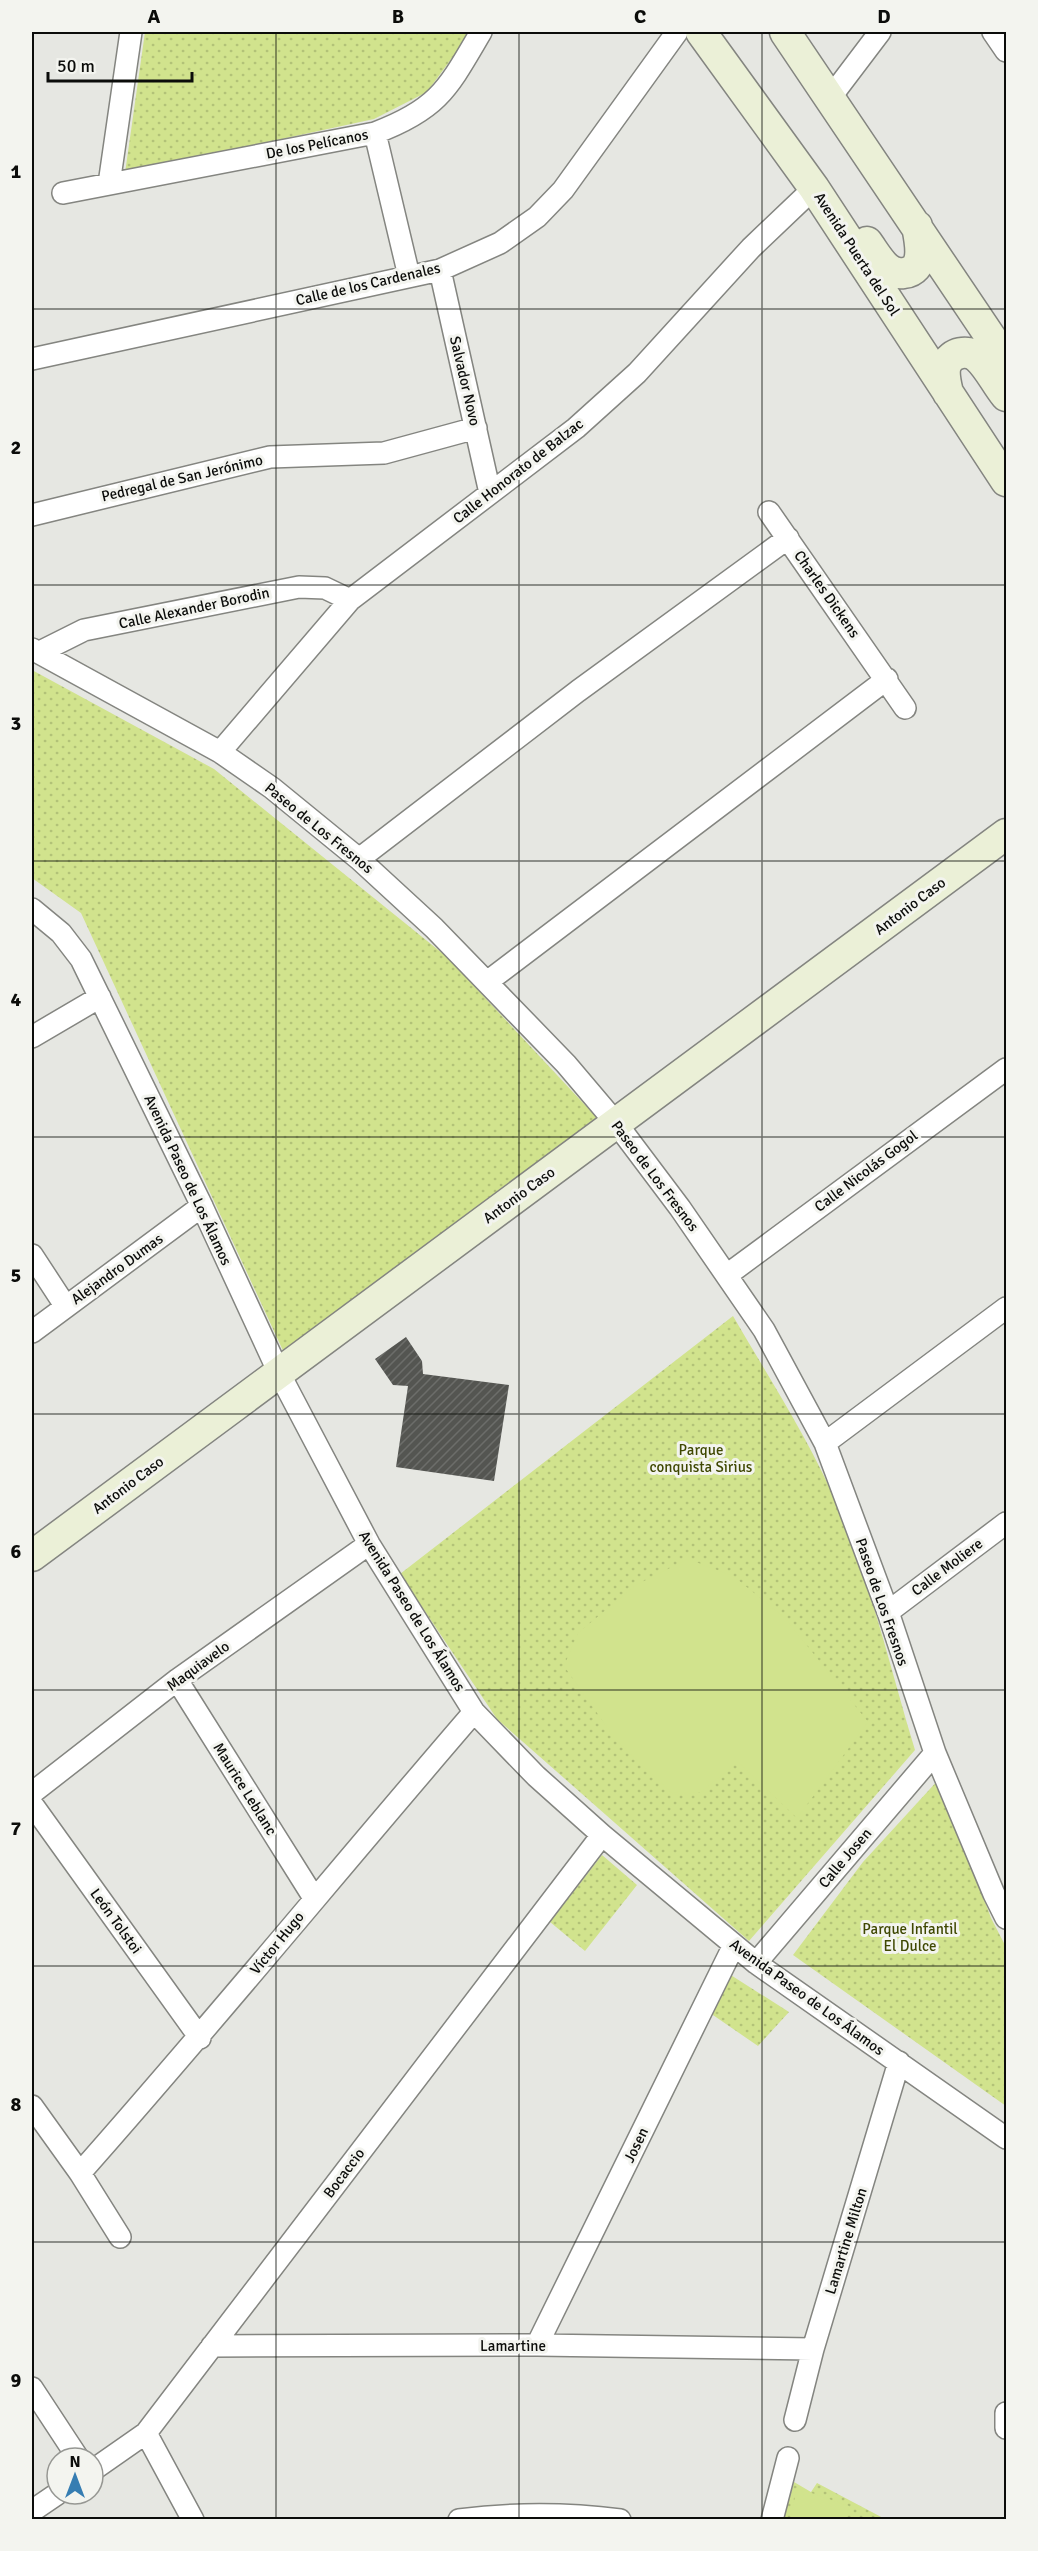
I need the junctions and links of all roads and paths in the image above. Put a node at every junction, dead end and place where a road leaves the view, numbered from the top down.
1 (131, 32) edge
2 (481, 32) edge
3 (677, 32) edge
4 (701, 32) edge
5 (785, 32) edge
6 (880, 32) edge
7 (993, 32) edge
8 (1006, 51) edge
9 (830, 98) junction
10 (375, 133) junction
11 (109, 184) junction
12 (814, 188) junction
13 (63, 193) dead end
14 (917, 226) junction
15 (440, 270) junction
16 (409, 276) junction
17 (32, 359) edge
18 (1006, 360) edge
19 (948, 393) junction
20 (1006, 396) edge
21 (476, 429) junction
22 (1006, 481) edge
23 (490, 493) junction
24 (769, 512) dead end
25 (32, 515) edge
26 (788, 538) junction
27 (350, 600) junction
28 (36, 650) edge
29 (886, 679) junction
30 (905, 708) dead end
31 (220, 752) junction
32 (1006, 834) edge
33 (359, 859) junction
34 (32, 909) edge
35 (487, 982) junction
36 (100, 998) junction
37 (32, 1037) edge
38 (1006, 1069) edge
39 (616, 1123) junction
40 (202, 1206) junction
41 (32, 1256) edge
42 (727, 1275) junction
43 (66, 1307) junction
44 (1006, 1308) edge
45 (32, 1332) edge
46 (279, 1373) junction
47 (825, 1443) junction
48 (1006, 1523) edge
49 (369, 1544) junction
50 (32, 1556) edge
51 (888, 1612) junction
52 (177, 1680) junction
53 (474, 1712) junction
54 (935, 1752) junction
55 (32, 1793) edge
56 (32, 1804) edge
57 (602, 1835) junction
58 (314, 1898) junction
59 (1006, 1918) edge
60 (734, 1945) junction
61 (756, 1963) junction
62 (200, 2038) junction
63 (899, 2062) junction
64 (32, 2106) edge
65 (1006, 2138) edge
66 (80, 2173) junction
67 (120, 2237) dead end
68 (537, 2345) junction
69 (212, 2346) junction
70 (813, 2349) junction
71 (32, 2388) edge
72 (1006, 2413) edge
73 (795, 2420) dead end
74 (1006, 2428) edge
75 (146, 2433) junction
76 (70, 2446) edge
77 (788, 2458) dead end
78 (105, 2462) edge
79 (45, 2502) edge
80 (32, 2511) edge
81 (193, 2520) edge
82 (459, 2520) edge
83 (620, 2520) edge
84 (772, 2520) edge

1 - 11 street
2 - 10 street, De los Pelícanos
3 - 15 street, Calle de los Cardenales
4 - 12 main road, Avenida Puerta del Sol
5 - 9 main road
6 - 9 street
7 - 8 street
9 - 14 main road
10 - 11 street, De los Pelícanos
10 - 16 street
11 - 13 street, De los Pelícanos
12 - 14 main road
12 - 19 main road, Avenida Puerta del Sol
12 - 23 street, Calle Honorato de Balzac
14 - 18 main road
15 - 16 street, Calle de los Cardenales
15 - 21 street, Salvador Novo
16 - 17 street, Calle de los Cardenales
19 - 20 main road
19 - 22 main road, Avenida Puerta del Sol
21 - 23 street, Salvador Novo
21 - 25 street, Pedregal de San Jerónimo
23 - 27 street, Calle Honorato de Balzac
24 - 26 street
26 - 29 street, Charles Dickens
26 - 33 street, Charles Dickens
27 - 28 street, Calle Alexander Borodin
27 - 31 street, Calle Honorato de Balzac
28 - 31 street, Paseo de Los Fresnos
29 - 30 street, Charles Dickens
29 - 35 street
31 - 33 street, Paseo de Los Fresnos
32 - 39 main road, Antonio Caso
33 - 35 street, Paseo de Los Fresnos
34 - 36 street, Avenida Paseo de Los Álamos
35 - 39 street, Paseo de Los Fresnos
36 - 37 street
36 - 40 street, Avenida Paseo de Los Álamos
38 - 42 street, Calle Nicolás Gogol
39 - 42 street, Paseo de Los Fresnos
39 - 46 main road, Antonio Caso
40 - 43 street, Alejandro Dumas
40 - 46 street, Avenida Paseo de Los Álamos
41 - 43 street
42 - 47 street, Paseo de Los Fresnos
43 - 45 street, Alejandro Dumas
44 - 47 street
46 - 49 street, Avenida Paseo de Los Álamos
46 - 50 main road, Antonio Caso
47 - 51 street, Paseo de Los Fresnos
48 - 51 street, Calle Moliere
49 - 52 street, Maquiavelo
49 - 53 street, Avenida Paseo de Los Álamos
51 - 54 street, Paseo de Los Fresnos
52 - 55 street, Maquiavelo
52 - 58 street, Maurice Leblanc
53 - 57 street, Avenida Paseo de Los Álamos
53 - 58 street, Víctor Hugo
54 - 59 street, Paseo de Los Fresnos
54 - 61 street, Calle Josen
56 - 62 street, León Tolstoi
57 - 60 street, Avenida Paseo de Los Álamos
57 - 69 street, Bocaccio
58 - 62 street, Víctor Hugo
60 - 61 street, Avenida Paseo de Los Álamos
60 - 68 street, Josen
61 - 63 street, Avenida Paseo de Los Álamos
62 - 66 street, Víctor Hugo
63 - 65 street, Avenida Paseo de Los Álamos
63 - 70 street, Lamartine Milton
64 - 66 street
66 - 67 street
68 - 69 street, Lamartine
68 - 70 street, Lamartine
69 - 75 street, Bocaccio
70 - 73 street, Lamartine Milton
71 - 76 street
72 - 74 street
75 - 78 street, Bocaccio
75 - 81 street
77 - 84 street
79 - 80 street
82 - 83 street

